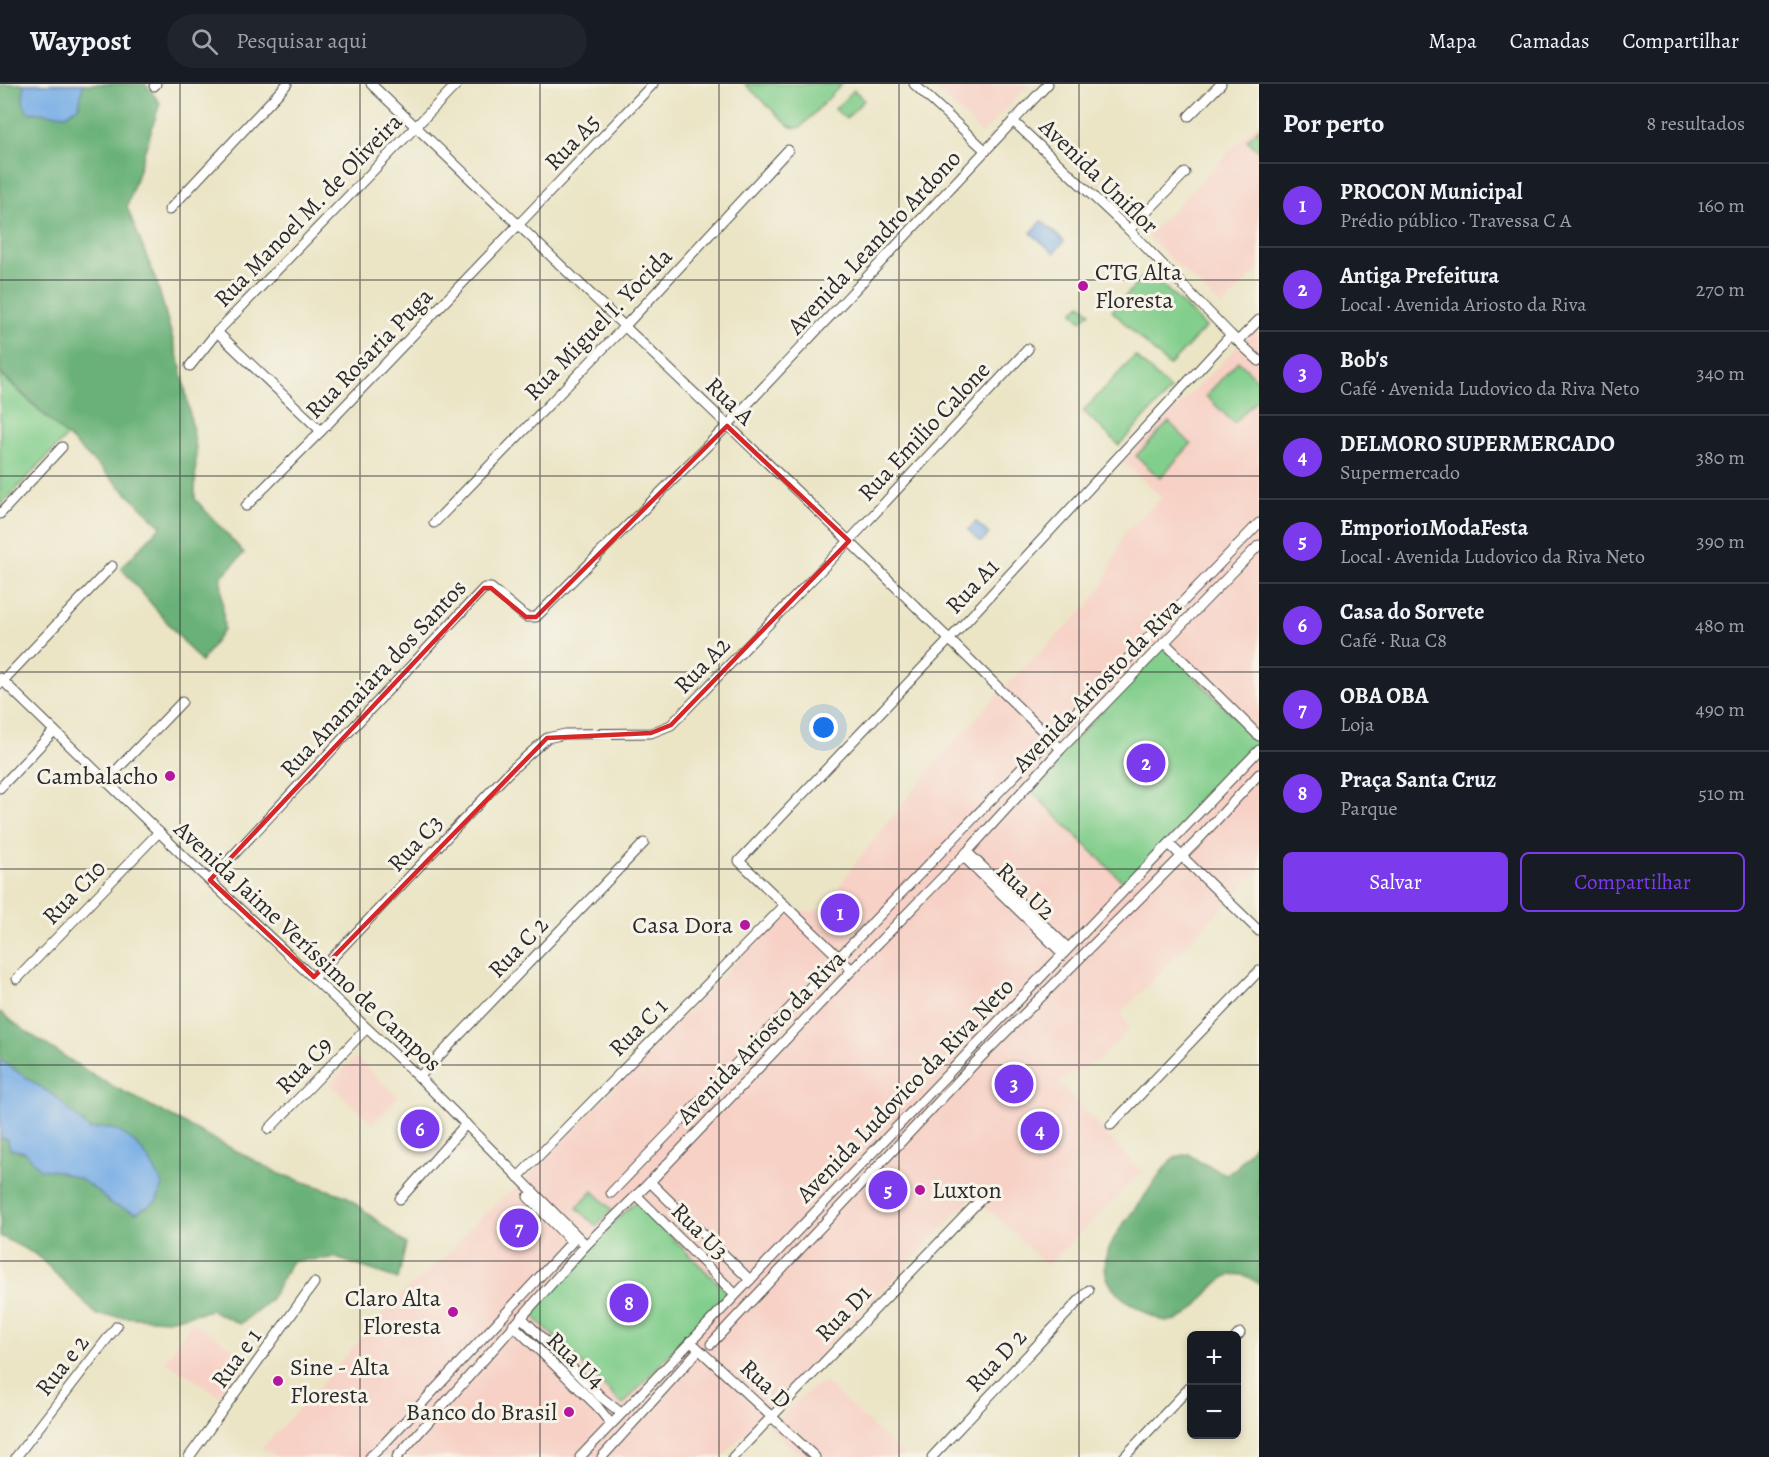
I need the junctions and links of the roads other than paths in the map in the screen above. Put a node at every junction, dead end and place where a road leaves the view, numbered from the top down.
1 (287, 84) edge
2 (371, 84) edge
3 (457, 84) edge
4 (653, 84) edge
5 (914, 84) edge
6 (1048, 84) edge
7 (1221, 84) edge
8 (1190, 116) dead end
9 (1013, 121) junction
10 (416, 127) junction
11 (788, 150) dead end
12 (986, 151) junction
13 (1185, 172) dead end
14 (169, 210) dead end
15 (518, 226) junction
16 (1129, 230) junction
17 (1259, 320) edge
18 (624, 327) junction
19 (217, 332) junction
20 (1234, 338) junction
21 (1028, 349) dead end
22 (1259, 361) edge
23 (190, 366) dead end
24 (727, 426) junction
25 (321, 431) junction
26 (62, 447) dead end
27 (246, 506) dead end
28 (0, 514) edge
29 (434, 523) dead end
30 (1259, 523) edge
31 (849, 541) junction
32 (1259, 545) edge
33 (112, 566) dead end
34 (949, 640) junction
35 (1164, 642) junction
36 (1, 681) edge
37 (182, 702) dead end
38 (54, 731) junction
39 (1259, 736) edge
40 (546, 738) joint
41 (1050, 738) junction
42 (1061, 748) junction
43 (1259, 750) edge
44 (1259, 774) edge
45 (106, 780) junction
46 (0, 788) edge
47 (159, 832) junction
48 (644, 843) dead end
49 (1170, 845) junction
50 (965, 854) junction
51 (1182, 856) junction
52 (210, 880) junction
53 (785, 905) junction
54 (1259, 931) edge
55 (1065, 951) junction
56 (839, 957) junction
57 (852, 970) junction
58 (1259, 970) edge
59 (314, 977) junction
60 (17, 979) dead end
61 (366, 1029) junction
62 (419, 1077) junction
63 (466, 1124) junction
64 (1111, 1125) dead end
65 (270, 1129) dead end
66 (518, 1177) junction
67 (650, 1182) junction
68 (611, 1193) dead end
69 (636, 1195) junction
70 (528, 1197) dead end
71 (983, 1197) dead end
72 (400, 1200) dead end
73 (586, 1245) junction
74 (750, 1280) junction
75 (314, 1282) dead end
76 (1089, 1290) dead end
77 (735, 1294) junction
78 (521, 1317) junction
79 (513, 1325) junction
80 (117, 1326) dead end
81 (690, 1341) junction
82 (711, 1344) dead end
83 (696, 1353) dead end
84 (570, 1364) junction
85 (561, 1371) junction
86 (1187, 1389) edge
87 (621, 1413) junction
88 (772, 1416) junction
89 (611, 1424) junction
90 (15, 1457) edge
91 (189, 1457) edge
92 (370, 1457) edge
93 (397, 1457) edge
94 (580, 1457) edge
95 (602, 1457) edge
96 (733, 1457) edge
97 (815, 1457) edge
98 (932, 1457) edge
99 (1124, 1457) edge

1 - 14 street
2 - 10 street, Rua A
3 - 10 street, Rua Manoel M. de Oliveira
4 - 15 street, Rua A5
5 - 12 street
6 - 9 street, Avenida Leandro Ardono
7 - 8 street
9 - 12 street, Avenida Leandro Ardono
9 - 16 street, Avenida Uniflor
10 - 15 street, Rua A
10 - 19 street, Rua Manoel M. de Oliveira
11 - 18 street, Rua Miguel I. Yocida
12 - 24 street, Avenida Leandro Ardono
13 - 16 street
15 - 18 street, Rua A
15 - 25 street, Rua Rosaria Puga
16 - 20 street, Avenida Uniflor
17 - 20 street, Rua A1
18 - 24 street, Rua A
18 - 29 street, Rua Miguel I. Yocida
19 - 23 street, Rua Manoel M. de Oliveira
19 - 25 street
20 - 22 street, Avenida Uniflor
20 - 34 street, Rua A1
21 - 31 street, Rua Emilio Calone
24 - 31 street, Rua A
24 - 52 street, Rua Anamaiara dos Santos
25 - 27 street, Rua Rosaria Puga
26 - 28 street
30 - 41 street
31 - 34 street, Rua A
31 - 40 street, Rua A2
32 - 35 street, Avenida Ariosto da Riva
33 - 36 street
34 - 41 street, Rua A
34 - 53 street, Rua A1
35 - 39 street
35 - 42 street, Avenida Ariosto da Riva
36 - 38 street, Avenida Jaime Veríssimo de Campos
37 - 45 street
38 - 45 street, Avenida Jaime Veríssimo de Campos
38 - 46 street
40 - 59 street, Rua C3
41 - 42 street, Rua A
41 - 56 street
42 - 50 street, Avenida Ariosto da Riva
43 - 49 street, Avenida Ludovico da Riva Neto
44 - 51 street
45 - 47 street, Avenida Jaime Veríssimo de Campos
47 - 52 street, Avenida Jaime Veríssimo de Campos
47 - 60 street, Rua C10
48 - 62 street, Rua C 2
49 - 51 street
49 - 55 street, Avenida Ludovico da Riva Neto
50 - 55 street, Rua U2
50 - 57 street, Avenida Ariosto da Riva
51 - 54 street
51 - 82 street
52 - 59 street, Avenida Jaime Veríssimo de Campos
53 - 56 street
53 - 66 street, Rua C 1
55 - 74 street, Avenida Ludovico da Riva Neto
56 - 57 street
56 - 68 street
57 - 67 street, Avenida Ariosto da Riva
58 - 64 street
59 - 61 street, Avenida Jaime Veríssimo de Campos
61 - 62 street, Avenida Jaime Veríssimo de Campos
61 - 65 street, Rua C9
62 - 63 street, Avenida Jaime Veríssimo de Campos
63 - 66 street, Avenida Jaime Veríssimo de Campos
63 - 72 street
66 - 73 street, Avenida Jaime Veríssimo de Campos
67 - 69 street, Avenida Ariosto da Riva
67 - 74 street, Rua U3
69 - 73 street, Avenida Ariosto da Riva
69 - 77 street, Rua U3
70 - 92 street
71 - 88 street, Rua D1
73 - 78 street, Avenida Ariosto da Riva
74 - 77 street, Avenida Ludovico da Riva Neto
75 - 91 street, Rua e 1
76 - 98 street, Rua D 2
77 - 81 street, Avenida Ludovico da Riva Neto
78 - 79 street, Avenida Ariosto da Riva
78 - 84 street, Rua U4
79 - 85 street, Rua U4
79 - 93 street, Avenida Ariosto da Riva
80 - 90 street, Rua e 2
81 - 87 street, Avenida Ludovico da Riva Neto
81 - 88 street, Rua D
83 - 95 street
84 - 85 street
84 - 87 street, Rua U4
85 - 89 street, Rua U4
86 - 99 street
87 - 89 street, Avenida Ludovico da Riva Neto
88 - 96 street, Rua D1
88 - 97 street, Rua D
89 - 94 street, Avenida Ludovico da Riva Neto

